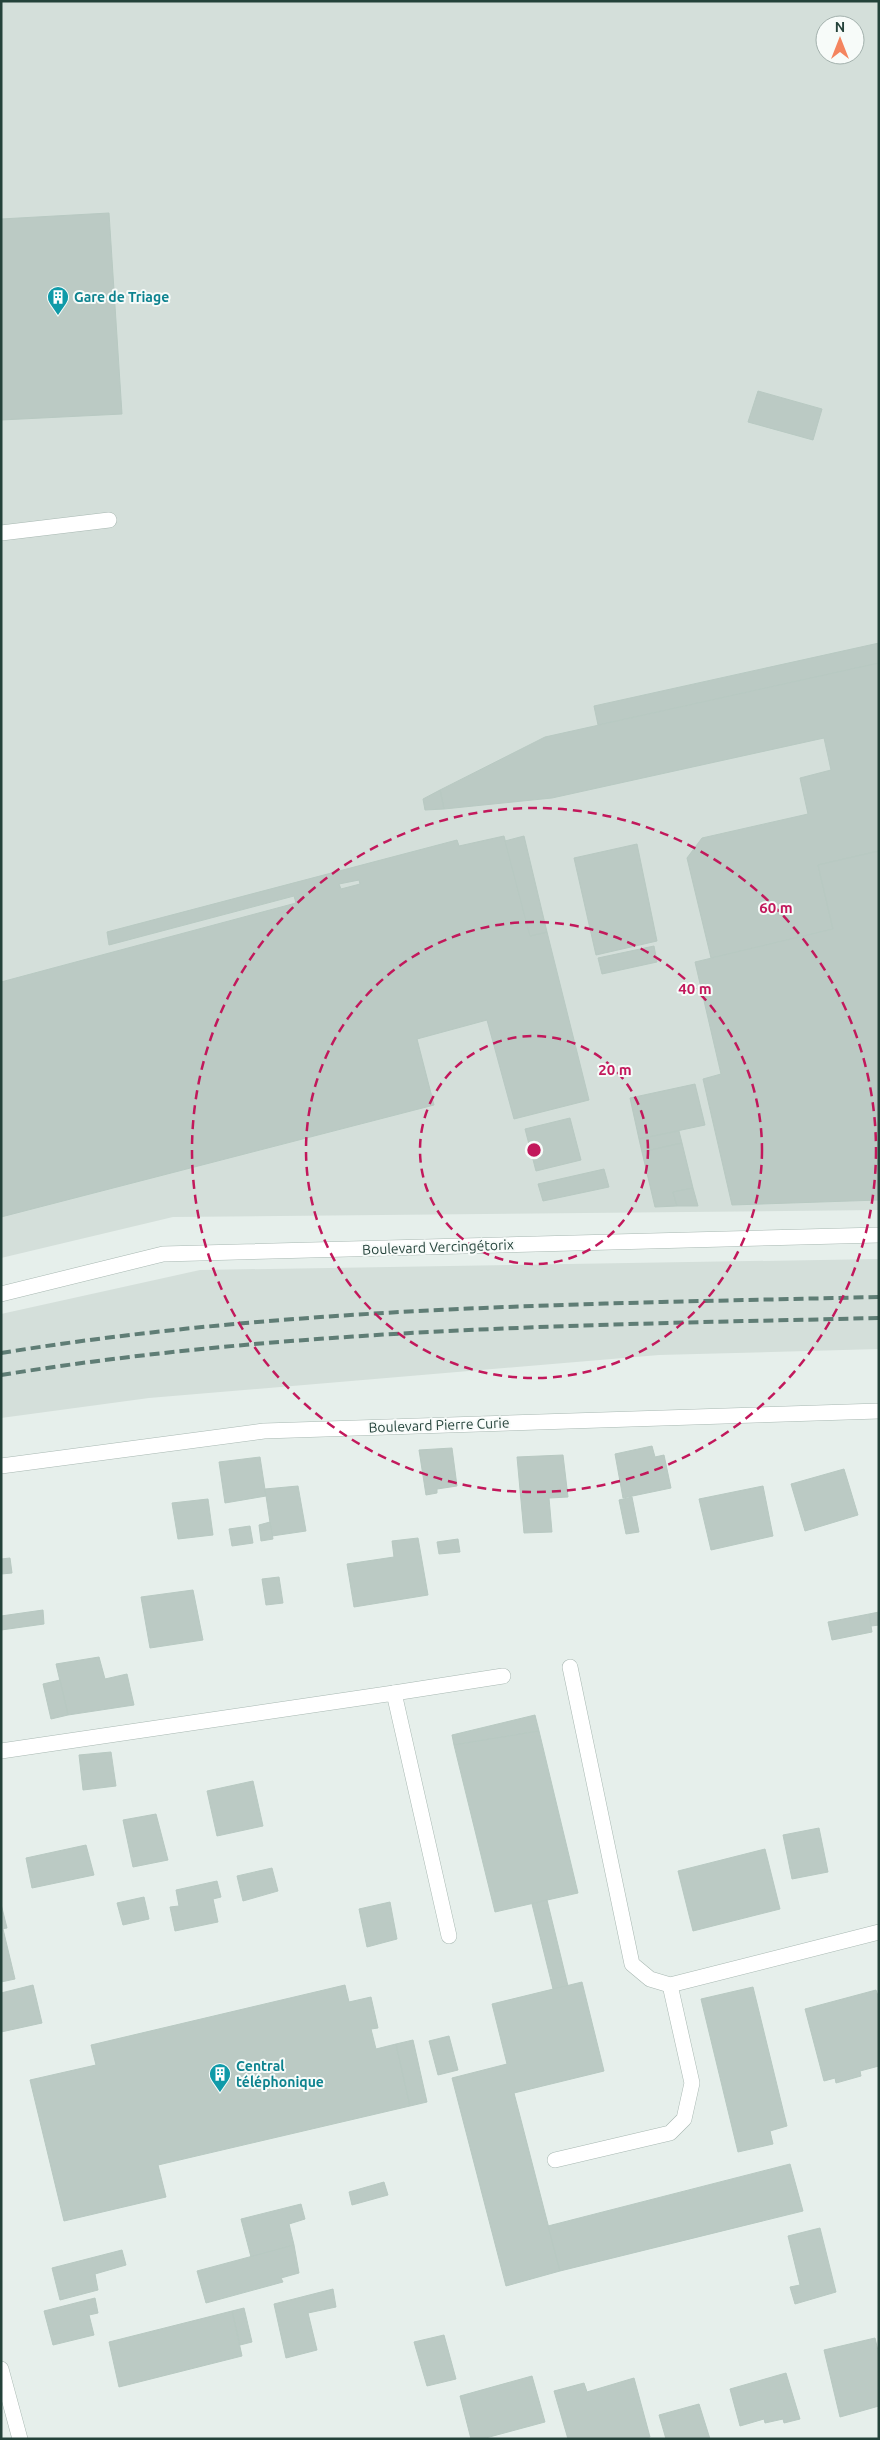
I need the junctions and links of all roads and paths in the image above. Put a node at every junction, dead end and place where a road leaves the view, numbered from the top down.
1 (109, 520) dead end
2 (1, 533) edge
3 (879, 1235) edge
4 (1, 1294) edge
5 (879, 1411) edge
6 (1, 1466) edge
7 (570, 1667) dead end
8 (503, 1676) dead end
9 (394, 1693) junction
10 (1, 1751) edge
11 (879, 1932) edge
12 (449, 1936) dead end
13 (670, 1985) junction
14 (554, 2160) dead end
15 (1, 2369) edge
16 (20, 2439) edge

1 - 2 street
3 - 4 street, Boulevard Vercingétorix
5 - 6 street, Boulevard Pierre Curie
7 - 13 street
8 - 9 street
9 - 10 street
9 - 12 street
11 - 13 street
13 - 14 street
15 - 16 street

